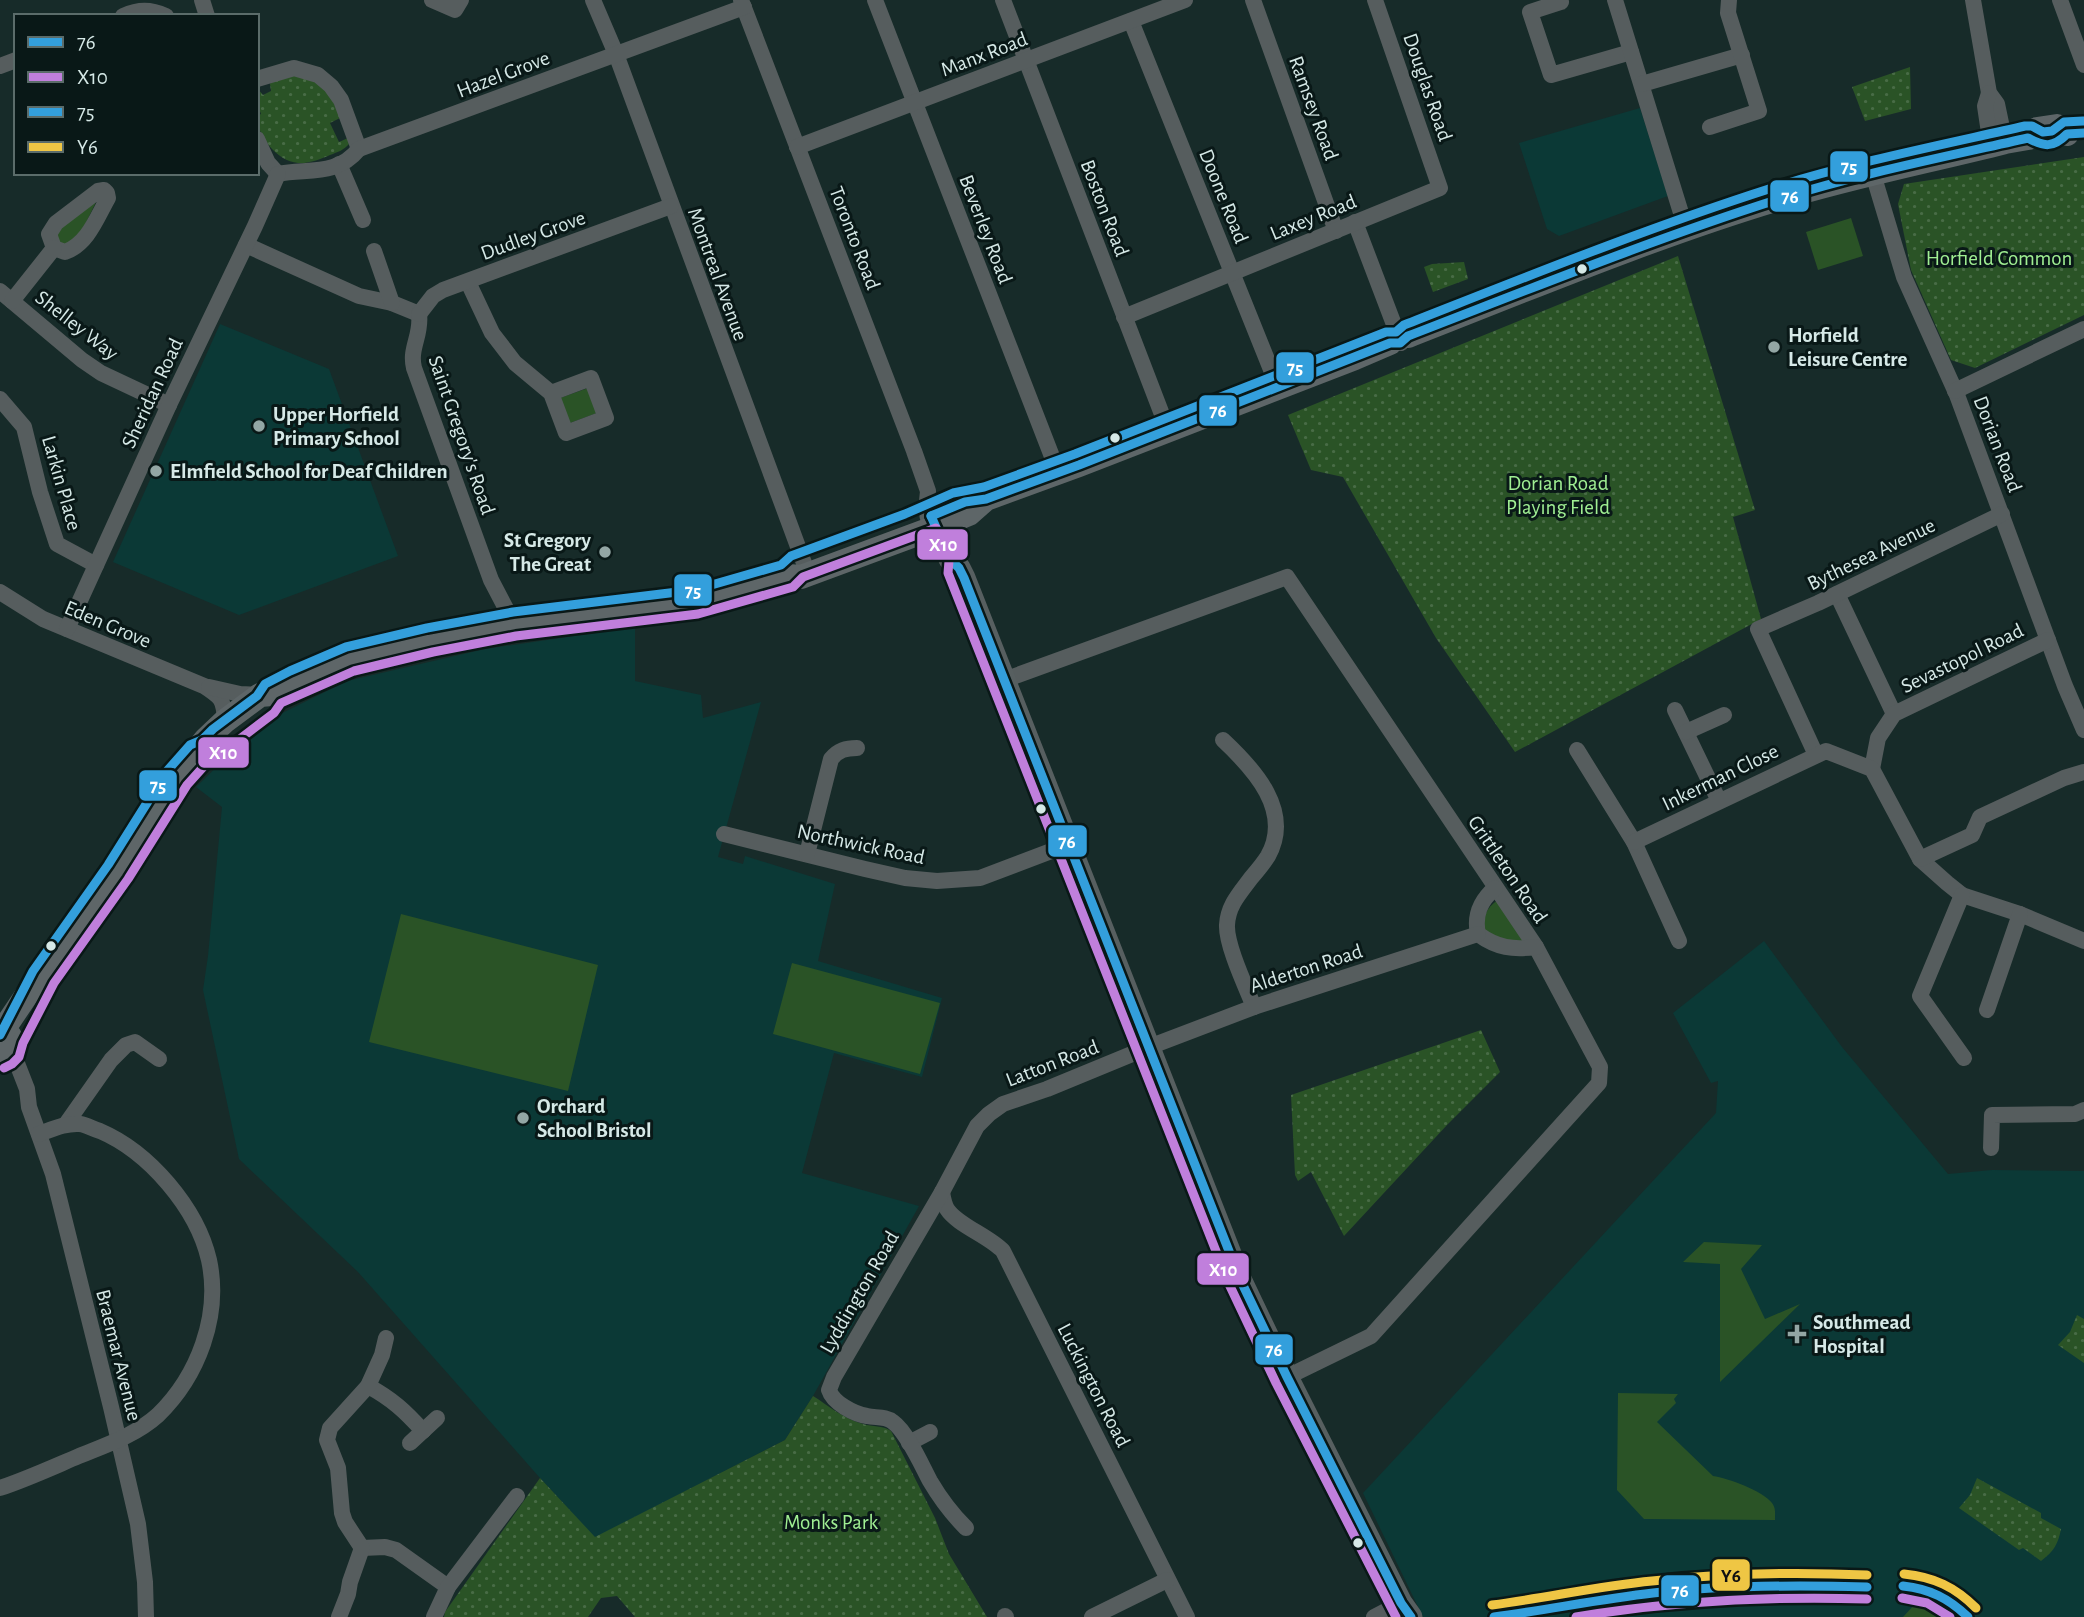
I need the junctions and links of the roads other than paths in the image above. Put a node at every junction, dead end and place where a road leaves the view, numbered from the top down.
1 (432, 0) edge
2 (461, 0) edge
3 (593, 0) edge
4 (876, 0) edge
5 (1003, 0) edge
6 (1185, 0) edge
7 (1253, 0) edge
8 (1375, 0) edge
9 (1560, 0) edge
10 (1615, 0) edge
11 (1729, 0) edge
12 (1973, 0) edge
13 (2060, 0) edge
14 (743, 3) edge
15 (1163, 4) edge
16 (129, 14) edge
17 (160, 14) edge
18 (1131, 20) junction
19 (1631, 52) junction
20 (616, 54) junction
21 (1742, 55) junction
22 (1026, 60) junction
23 (2084, 65) edge
24 (261, 81) edge
25 (1642, 84) junction
26 (915, 102) junction
27 (1710, 127) dead end
28 (2076, 133) edge
29 (2008, 142) junction
30 (259, 143) edge
31 (797, 147) junction
32 (359, 149) junction
33 (339, 164) junction
34 (278, 174) junction
35 (1873, 174) junction
36 (1440, 188) joint
37 (671, 206) junction
38 (363, 220) dead end
39 (1354, 222) junction
40 (1686, 229) junction
41 (1336, 231) junction
42 (246, 245) junction
43 (54, 248) dead end
44 (374, 251) dead end
45 (1232, 272) junction
46 (468, 282) junction
47 (6, 296) edge
48 (392, 303) junction
49 (419, 314) junction
50 (1124, 317) junction
51 (2084, 329) edge
52 (1399, 340) junction
53 (1278, 387) junction
54 (1955, 391) junction
55 (551, 393) dead end
56 (0, 399) edge
57 (169, 405) junction
58 (1168, 430) junction
59 (1058, 472) junction
60 (2002, 514) junction
61 (939, 519) junction
62 (96, 565) junction
63 (796, 570) junction
64 (0, 592) edge
65 (1837, 594) junction
66 (514, 624) junction
67 (67, 629) junction
68 (2048, 640) junction
69 (1004, 680) junction
70 (204, 686) junction
71 (266, 694) junction
72 (1675, 710) dead end
73 (1894, 714) junction
74 (1724, 715) dead end
75 (226, 721) junction
76 (2084, 730) edge
77 (1686, 732) junction
78 (1223, 740) dead end
79 (857, 748) dead end
80 (1577, 750) dead end
81 (1821, 753) junction
82 (198, 754) junction
83 (1872, 769) junction
84 (2084, 772) edge
85 (1719, 801) junction
86 (724, 834) dead end
87 (1634, 842) junction
88 (1068, 845) junction
89 (807, 854) junction
90 (1920, 859) junction
91 (1495, 888) junction
92 (1962, 895) junction
93 (2020, 914) junction
94 (1478, 934) junction
95 (1679, 941) dead end
96 (2084, 941) edge
97 (1536, 947) junction
98 (1254, 1007) junction
99 (1987, 1010) dead end
100 (4, 1044) edge
101 (1149, 1047) junction
102 (1964, 1058) dead end
103 (159, 1059) dead end
104 (2084, 1110) edge
105 (66, 1124) junction
106 (977, 1126) joint
107 (39, 1134) junction
108 (1992, 1148) dead end
109 (942, 1192) junction
110 (386, 1338) dead end
111 (1287, 1377) junction
112 (368, 1387) junction
113 (438, 1418) dead end
114 (423, 1431) junction
115 (930, 1432) dead end
116 (118, 1440) junction
117 (410, 1443) dead end
118 (909, 1443) junction
119 (0, 1488) edge
120 (517, 1496) dead end
121 (966, 1528) dead end
122 (362, 1548) junction
123 (1167, 1580) junction
124 (448, 1587) junction
125 (1406, 1610) edge
126 (146, 1617) edge
127 (339, 1617) edge
128 (434, 1617) edge
129 (1092, 1617) edge
130 (1187, 1617) edge
131 (1374, 1617) edge

1 - 2 street
3 - 20 street, Montreal Avenue
4 - 26 street, Beverley Road
5 - 22 street, Boston Road
6 - 15 street, Manx Road
7 - 41 street, Ramsey Road
8 - 36 street, Douglas Road
9 - 19 street
10 - 19 street
11 - 21 street
12 - 29 street
13 - 23 street
14 - 20 street, Hazel Grove
14 - 31 street, Toronto Road
15 - 18 street, Manx Road
16 - 17 street
18 - 22 street, Manx Road
18 - 45 street, Doone Road
19 - 25 street
20 - 32 street, Hazel Grove
20 - 37 street, Montreal Avenue
21 - 25 street
21 - 27 street
22 - 26 street, Manx Road
22 - 50 street, Boston Road
24 - 32 street
25 - 40 street
26 - 31 street, Manx Road
26 - 59 street, Beverley Road
28 - 29 main road
29 - 35 main road
30 - 34 street
31 - 61 street, Toronto Road
32 - 33 street, Hazel Grove
33 - 34 street, Hazel Grove
33 - 38 street
34 - 42 street, Sheridan Road
35 - 40 main road
35 - 54 street, Dorian Road
36 - 39 street, Laxey Road
37 - 46 street, Dudley Grove
37 - 63 street, Montreal Avenue
39 - 41 street, Laxey Road
39 - 52 street
40 - 52 main road
41 - 45 street, Laxey Road
42 - 48 street
42 - 57 street, Sheridan Road
43 - 47 street
44 - 48 street
45 - 50 street, Laxey Road
45 - 53 street, Doone Road
46 - 49 street, Dudley Grove
46 - 55 street
47 - 57 street, Shelley Way
48 - 49 street
49 - 66 street, Saint Gregory's Road
50 - 58 street, Boston Road
51 - 54 street
52 - 53 main road
53 - 58 main road
54 - 60 street, Dorian Road
56 - 62 street, Larkin Place
57 - 62 street, Sheridan Road
58 - 59 main road
59 - 61 main road
60 - 65 street, Bythesea Avenue
60 - 68 street, Dorian Road
61 - 63 main road
61 - 69 street
62 - 67 street, Sheridan Road
63 - 66 main road
64 - 67 street, Eden Grove
65 - 73 street, Sevastopol Road
65 - 81 street, Bythesea Avenue
66 - 71 main road
67 - 70 street, Eden Grove
68 - 73 street, Sevastopol Road
68 - 76 street, Dorian Road
69 - 88 street
69 - 91 street, Grittleton Road
70 - 71 street, Eden Grove
70 - 75 street, Eden Grove
71 - 75 main road
71 - 82 main road
72 - 77 street
73 - 83 street, Sevastopol Road
74 - 77 street
75 - 82 main road
77 - 85 street
78 - 98 street
79 - 89 street
80 - 87 street
81 - 83 street
81 - 85 street, Inkerman Close
82 - 100 main road
83 - 90 street
84 - 90 street
85 - 87 street, Inkerman Close
86 - 89 street, Northwick Road
87 - 95 street
88 - 89 street, Northwick Road
88 - 101 street
90 - 92 street
91 - 94 street
91 - 97 street, Grittleton Road
92 - 93 street
92 - 102 street
93 - 96 street
93 - 99 street
94 - 97 street
94 - 98 street, Alderton Road
97 - 111 street, Grittleton Road
98 - 101 street, Alderton Road
100 - 107 street, Braemar Avenue
101 - 106 street, Latton Road
101 - 111 street
103 - 105 street
104 - 108 street
105 - 107 street
105 - 116 street
106 - 109 street, Lyddington Road
107 - 116 street, Braemar Avenue
109 - 118 street, Lyddington Road
109 - 123 street, Luckington Road
110 - 112 street
111 - 125 street
112 - 114 street
112 - 122 street
113 - 114 street
114 - 117 street
115 - 118 street
116 - 119 street
116 - 126 street, Braemar Avenue
118 - 121 street, Lyddington Road
120 - 124 street
122 - 124 street
122 - 127 street
123 - 129 street
123 - 130 street, Luckington Road
124 - 128 street
125 - 131 street

